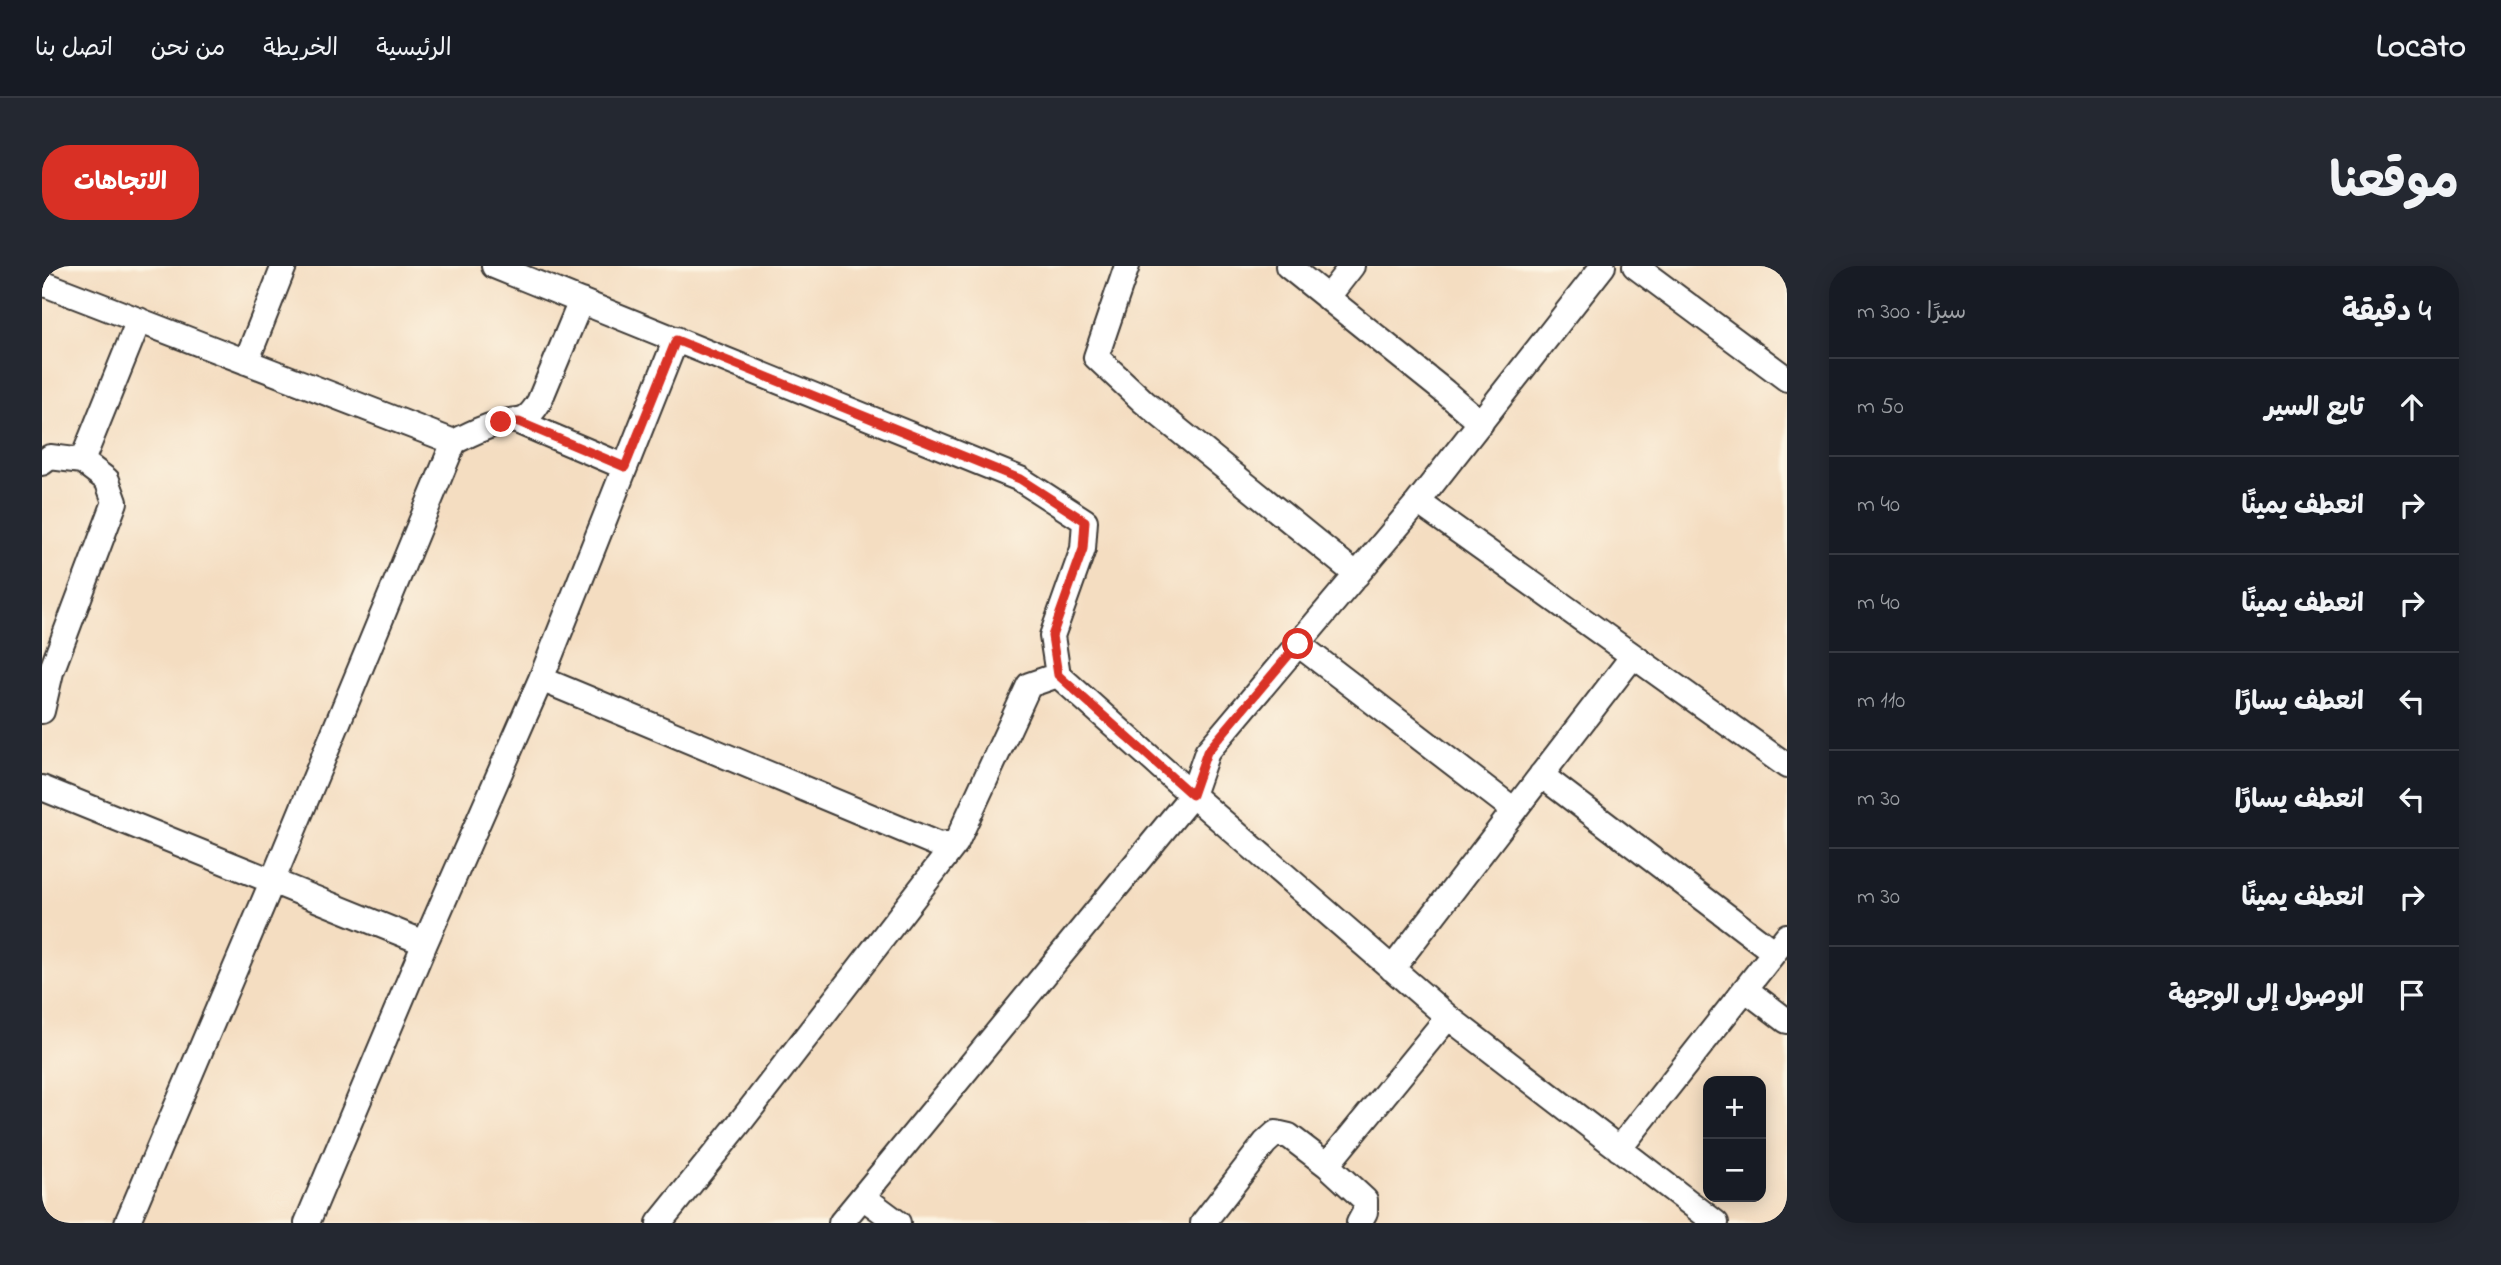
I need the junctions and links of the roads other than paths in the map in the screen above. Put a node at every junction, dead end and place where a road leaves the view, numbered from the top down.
1 (284, 266) edge
2 (494, 266) edge
3 (1127, 266) edge
4 (1288, 266) edge
5 (1352, 266) edge
6 (1603, 266) edge
7 (1635, 266) edge
8 (42, 283) edge
9 (1327, 298) junction
10 (581, 301) junction
11 (139, 320) junction
12 (676, 340) junction
13 (246, 362) junction
14 (1787, 379) edge
15 (519, 422) junction
16 (1481, 423) junction
17 (454, 442) junction
18 (82, 461) junction
19 (42, 464) edge
20 (625, 467) junction
21 (1418, 502) junction
22 (1357, 575) junction
23 (1298, 644) junction
24 (1633, 656) junction
25 (46, 670) edge
26 (1058, 675) junction
27 (541, 679) junction
28 (42, 711) edge
29 (1787, 766) edge
30 (1541, 775) junction
31 (42, 788) edge
32 (1192, 795) junction
33 (1514, 810) junction
34 (956, 843) junction
35 (272, 882) junction
36 (425, 943) junction
37 (1781, 944) edge
38 (1392, 969) junction
39 (1745, 989) junction
40 (1448, 1017) junction
41 (1787, 1021) edge
42 (1619, 1149) junction
43 (1327, 1165) junction
44 (863, 1196) junction
45 (127, 1223) edge
46 (307, 1223) edge
47 (659, 1223) edge
48 (841, 1223) edge
49 (898, 1223) edge
50 (1203, 1223) edge
51 (1359, 1223) edge
52 (1716, 1223) edge

1 - 13 street
2 - 10 street
3 - 22 street
4 - 9 street
5 - 9 street
6 - 16 street
7 - 14 street
8 - 11 street
9 - 16 street
10 - 12 street
10 - 15 street
11 - 13 street
11 - 18 street
12 - 20 street
12 - 26 street
13 - 17 street
15 - 17 street
15 - 20 street
16 - 21 street
17 - 35 street
18 - 19 street
18 - 25 street
20 - 27 street
21 - 22 street
21 - 24 street
22 - 23 street
23 - 32 street
23 - 33 street
24 - 29 street
24 - 30 street
25 - 28 street
26 - 32 street
26 - 34 street
27 - 34 street
27 - 36 street
30 - 33 street
30 - 37 street
31 - 35 street
32 - 38 street
32 - 44 street
33 - 38 street
34 - 47 street
35 - 36 street
35 - 45 street
36 - 46 street
37 - 39 street
38 - 40 street
39 - 41 street
39 - 42 street
40 - 42 street
40 - 43 street
42 - 52 street
43 - 50 street
43 - 51 street
44 - 48 street
44 - 49 street

